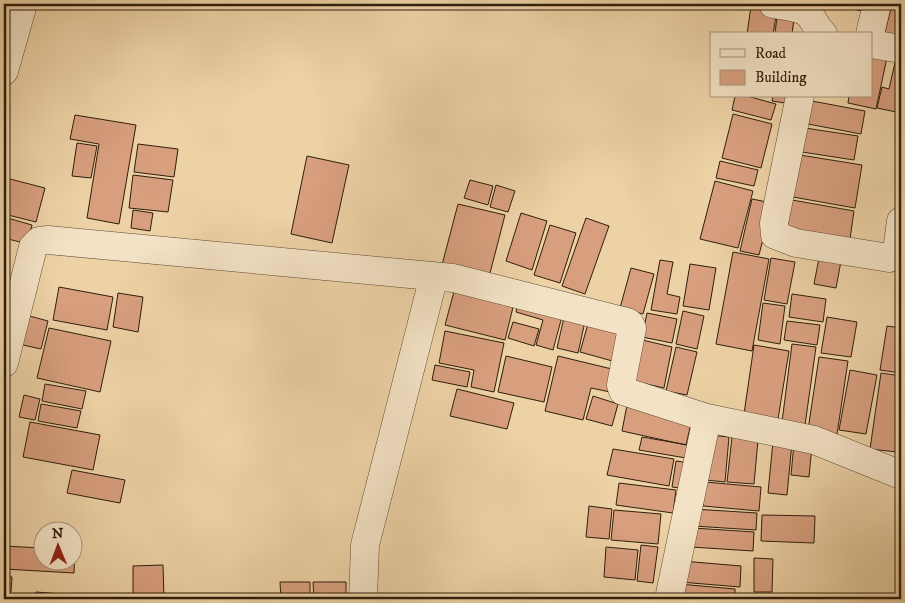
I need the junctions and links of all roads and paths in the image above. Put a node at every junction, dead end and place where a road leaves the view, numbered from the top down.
1 (23, 4) edge
2 (773, 4) edge
3 (877, 4) edge
4 (818, 32) edge
5 (870, 32) edge
6 (872, 44) edge
7 (901, 49) edge
8 (4, 71) edge
9 (800, 98) edge
10 (901, 221) edge
11 (434, 276) junction
12 (4, 363) edge
13 (707, 418) junction
14 (901, 475) edge
15 (363, 599) edge
16 (669, 599) edge

1 - 8 street
2 - 4 street
3 - 5 street
6 - 7 street
9 - 10 street
11 - 12 street
11 - 13 street
11 - 15 street
13 - 14 street
13 - 16 street

